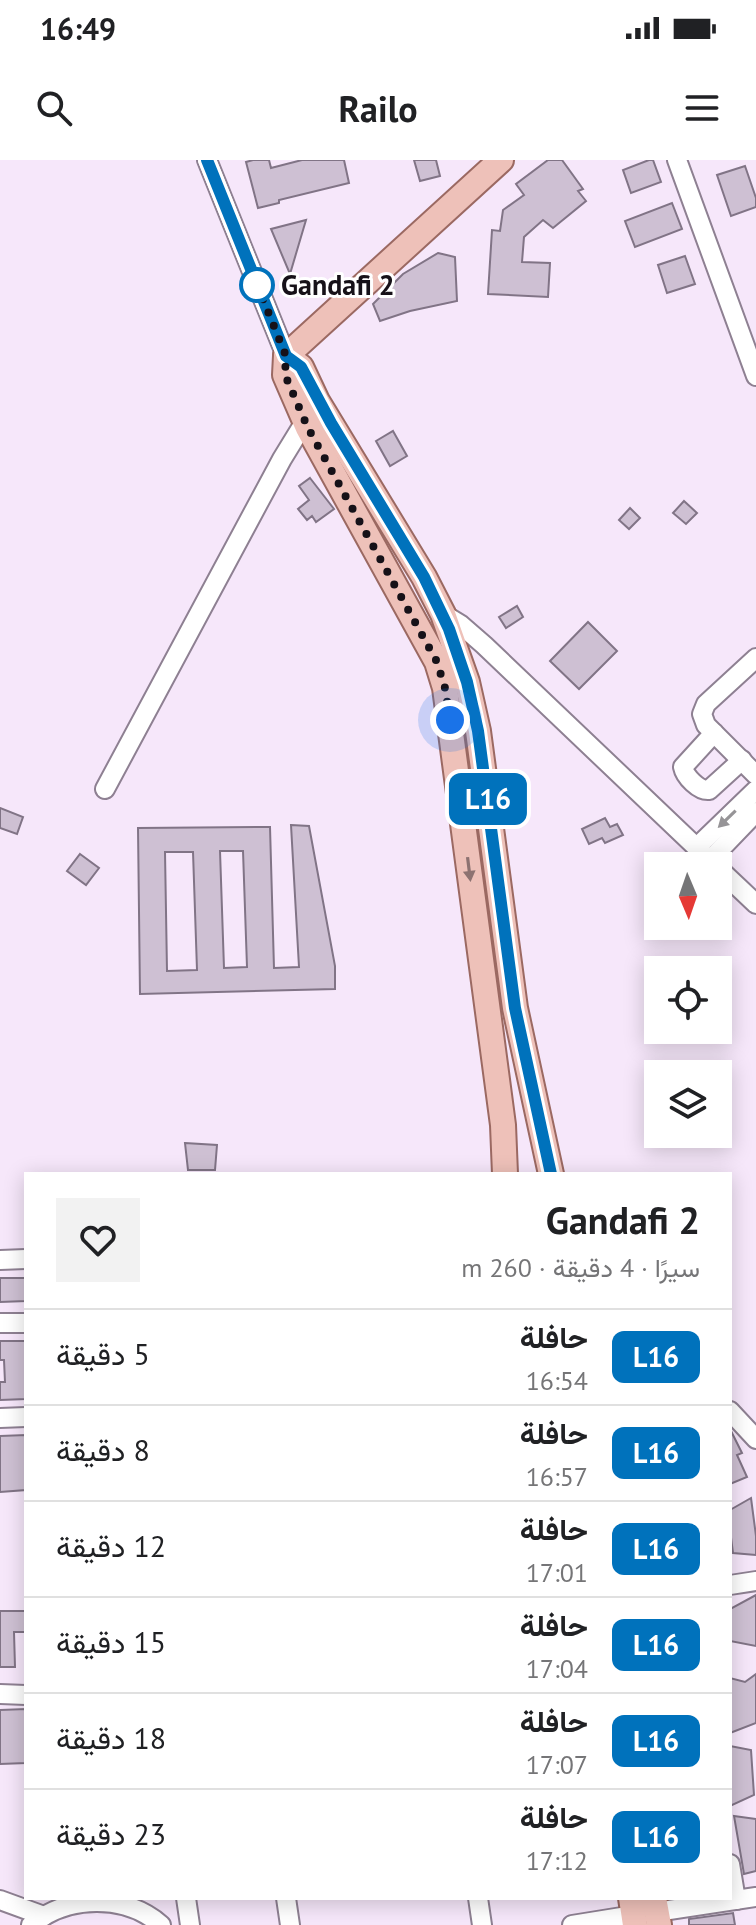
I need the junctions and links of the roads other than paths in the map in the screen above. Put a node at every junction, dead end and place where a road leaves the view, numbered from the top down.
1 (207, 160) edge
2 (677, 160) edge
3 (493, 164) edge
4 (286, 356) junction
5 (756, 376) edge
6 (317, 401) junction
7 (308, 428) junction
8 (443, 614) junction
9 (756, 658) edge
10 (714, 733) junction
11 (742, 760) junction
12 (756, 775) edge
13 (105, 789) dead end
14 (756, 790) edge
15 (756, 812) edge
16 (702, 852) edge
17 (715, 852) edge
18 (718, 852) edge
19 (756, 880) edge
20 (733, 883) joint
21 (756, 904) edge
22 (541, 1130) junction
23 (504, 1140) junction
24 (505, 1172) edge
25 (551, 1172) edge
26 (24, 1259) edge
27 (0, 1260) edge
28 (0, 1323) edge
29 (24, 1323) edge
30 (732, 1413) edge
31 (24, 1417) edge
32 (0, 1418) edge
33 (756, 1439) edge
34 (756, 1581) edge
35 (732, 1585) edge
36 (0, 1694) edge
37 (24, 1695) edge
38 (732, 1876) edge
39 (756, 1897) edge
40 (0, 1900) edge
41 (186, 1900) edge
42 (286, 1900) edge
43 (478, 1900) edge
44 (736, 1900) junction
45 (136, 1904) edge
46 (645, 1912) edge
47 (38, 1920) edge
48 (161, 1925) edge
49 (190, 1925) edge
50 (290, 1925) edge
51 (482, 1925) edge
52 (572, 1925) edge

1 - 4 street
2 - 5 street
3 - 4 main road
4 - 6 main road
4 - 7 main road
6 - 7 street
6 - 8 main road
7 - 13 street
7 -> 23 main road
8 - 16 street
8 - 22 main road
9 - 10 street
10 - 11 street
10 - 11 street
11 - 12 street
14 -> 17 street
15 - 18 street
19 - 20 street
20 - 21 street
22 - 23 main road
22 - 25 main road
23 - 24 main road
26 - 27 street
28 - 29 street
30 - 33 street
31 - 32 street
34 - 35 street
36 - 37 street
38 - 44 street
39 - 44 street
40 - 47 street
41 - 49 street
42 - 50 street
43 - 51 street
44 - 46 street
45 - 47 street
45 - 48 street
46 - 52 street

